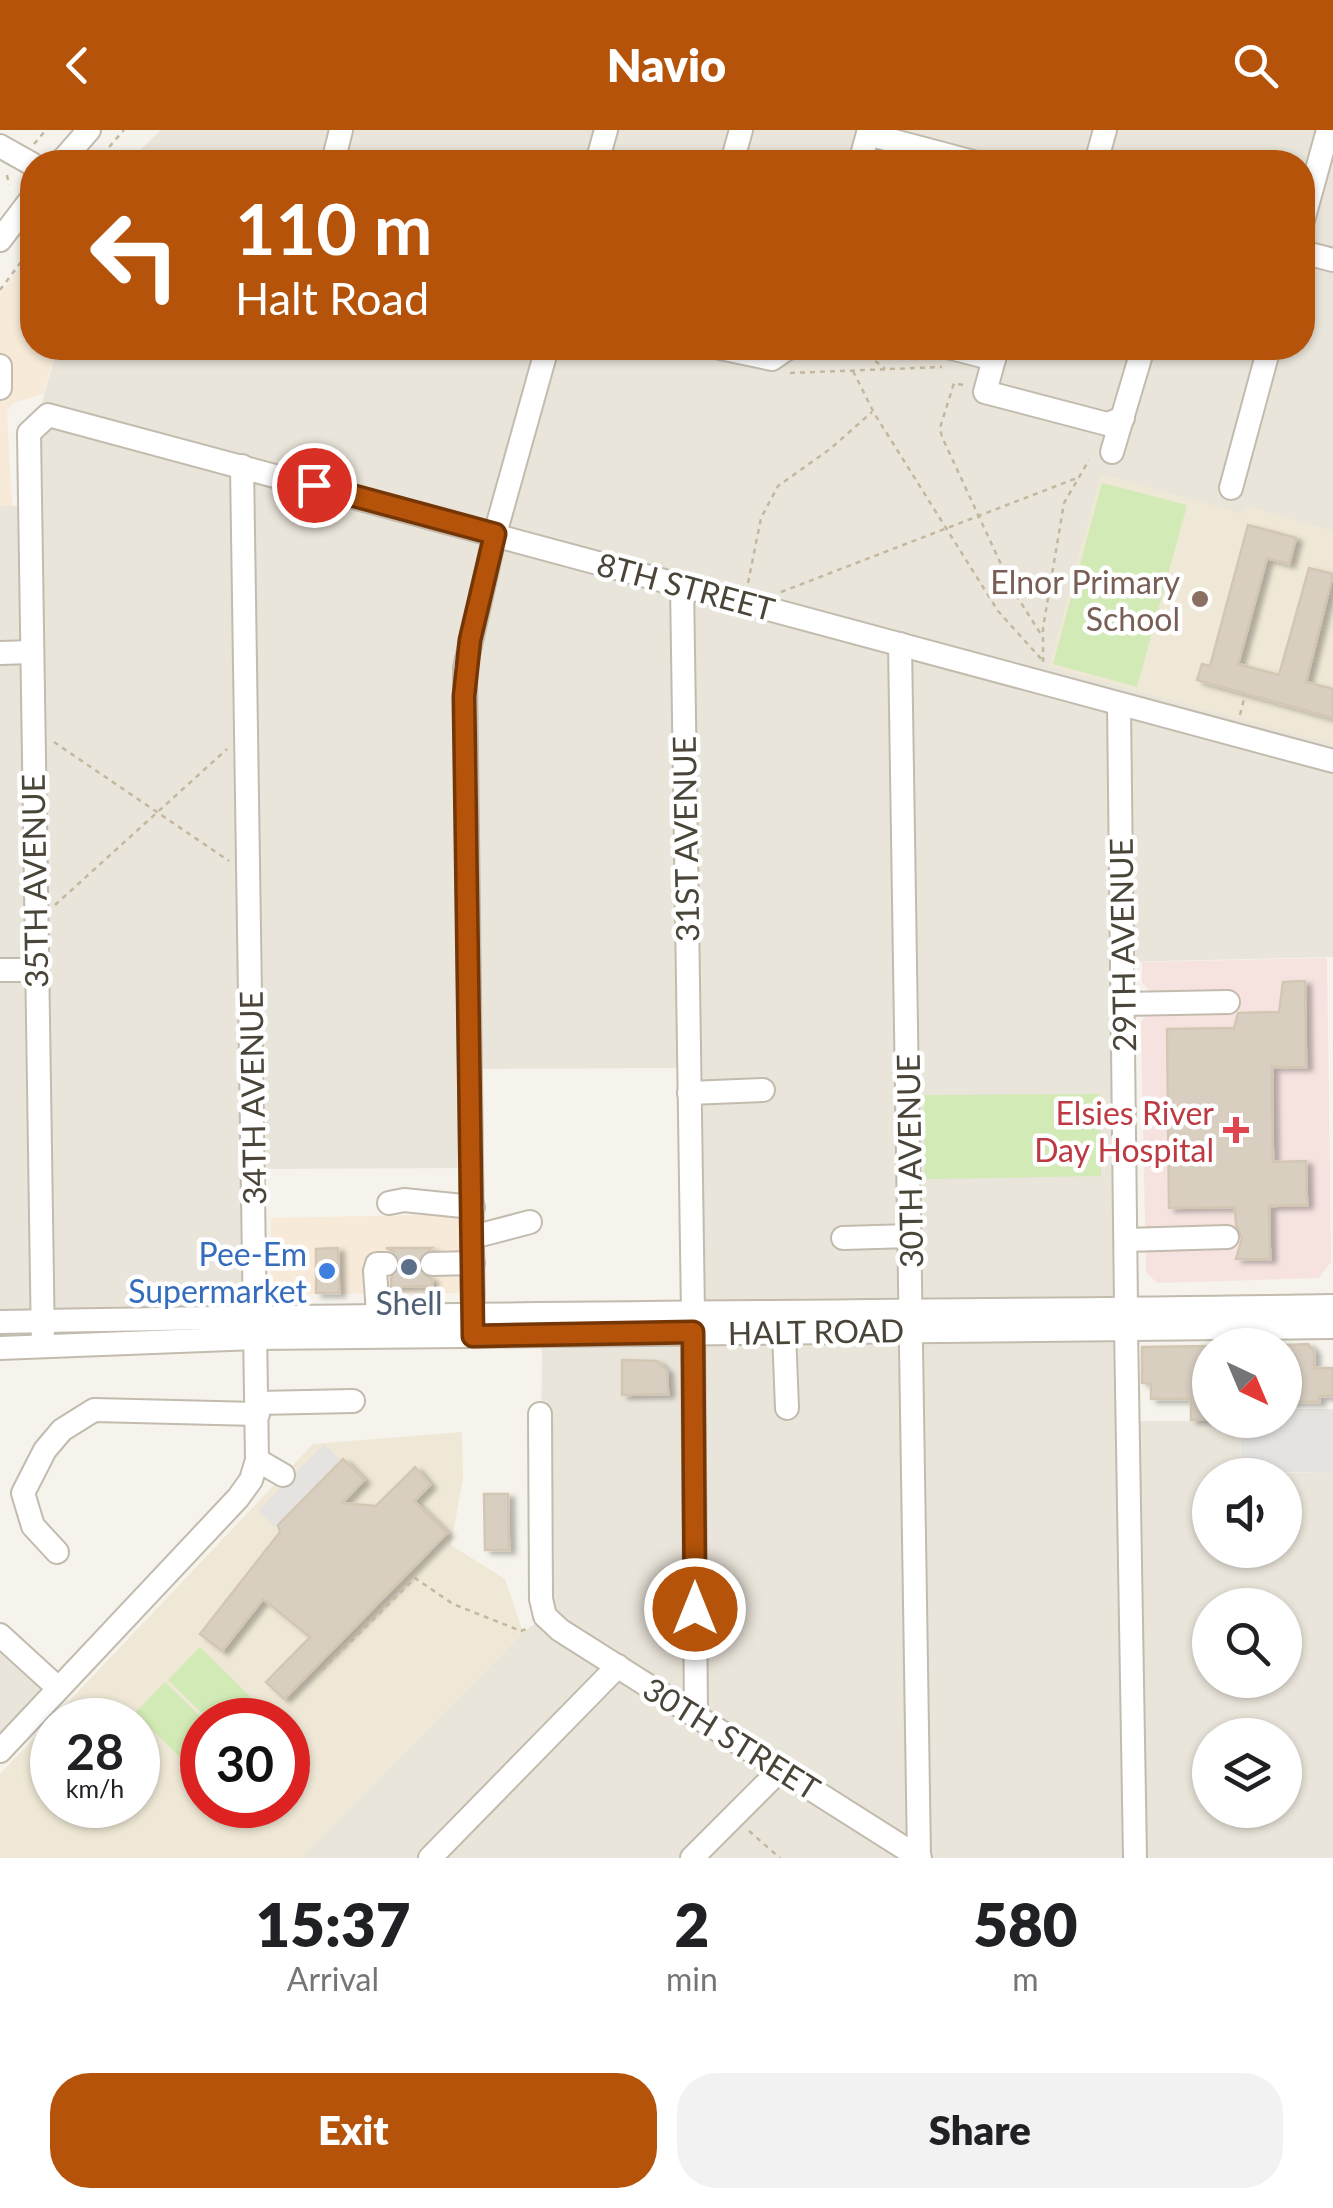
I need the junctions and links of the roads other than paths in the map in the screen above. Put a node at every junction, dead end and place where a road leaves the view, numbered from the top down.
1 (89, 130) edge
2 (1328, 130) edge
3 (868, 132) edge
4 (71, 150) edge
5 (931, 150) edge
6 (1315, 177) edge
7 (20, 214) edge
8 (0, 240) edge
9 (545, 360) edge
10 (994, 360) edge
11 (1140, 360) edge
12 (1266, 360) edge
13 (0, 366) edge
14 (0, 388) edge
15 (1124, 418) junction
16 (40, 419) joint
17 (1112, 452) dead end
18 (242, 466) junction
19 (1231, 488) dead end
20 (495, 534) junction
21 (682, 586) junction
22 (900, 644) junction
23 (32, 652) junction
24 (0, 653) edge
25 (1119, 704) junction
26 (1333, 761) edge
27 (0, 970) edge
28 (34, 970) junction
29 (1228, 1002) dead end
30 (1123, 1004) junction
31 (763, 1090) dead end
32 (689, 1093) junction
33 (390, 1203) dead end
34 (473, 1207) junction
35 (530, 1222) dead end
36 (910, 1236) junction
37 (473, 1237) junction
38 (1226, 1237) dead end
39 (843, 1238) dead end
40 (1126, 1240) junction
41 (473, 1263) junction
42 (386, 1264) dead end
43 (432, 1264) tunnel mouth
44 (1333, 1306) edge
45 (474, 1311) junction
46 (378, 1313) junction
47 (1126, 1317) junction
48 (911, 1319) junction
49 (42, 1321) junction
50 (0, 1322) edge
51 (693, 1323) junction
52 (1333, 1327) edge
53 (257, 1328) junction
54 (784, 1332) junction
55 (473, 1336) junction
56 (43, 1346) junction
57 (0, 1348) edge
58 (353, 1401) dead end
59 (258, 1408) junction
60 (788, 1408) dead end
61 (540, 1414) dead end
62 (257, 1460) junction
63 (284, 1474) dead end
64 (57, 1552) dead end
65 (0, 1635) edge
66 (618, 1666) junction
67 (58, 1688) junction
68 (696, 1717) junction
69 (0, 1751) edge
70 (780, 1770) junction
71 (430, 1858) edge
72 (692, 1858) edge
73 (920, 1858) edge
74 (1135, 1858) edge

1 - 4 street
2 - 6 street
3 - 5 street
7 - 8 street
9 - 20 street
10 - 15 street
11 - 15 street
12 - 19 street
13 - 14 street
15 - 17 street
16 - 18 street, 8TH STREET
16 - 23 street, 35TH AVENUE
18 - 20 street, 8TH STREET
18 - 53 street, 34TH AVENUE
20 - 21 street, 8TH STREET
20 - 34 street
21 - 22 street, 8TH STREET
21 - 32 street, 31ST AVENUE
22 - 25 street, 8TH STREET
22 - 36 street, 30TH AVENUE
23 - 24 street
23 - 28 street, 35TH AVENUE
25 - 26 street, 8TH STREET
25 - 30 street, 29TH AVENUE
27 - 28 street
28 - 49 street, 35TH AVENUE
29 - 30 street
30 - 40 street, 29TH AVENUE
31 - 32 street
32 - 51 street, 31ST AVENUE
33 - 34 street
34 - 37 street
35 - 37 street
36 - 39 street
36 - 48 street, 30TH AVENUE
37 - 41 street
38 - 40 street
40 - 47 street, 29TH AVENUE
41 - 43 street
41 - 45 street
42 - 46 street
44 - 47 street, HALT ROAD
45 - 46 street, HALT ROAD
45 - 51 street, HALT ROAD
45 - 55 street
46 - 53 street, HALT ROAD
47 - 48 street, HALT ROAD
47 - 52 street, HALT ROAD
47 - 74 street, 29TH AVENUE
48 - 51 street, HALT ROAD
48 - 54 street, HALT ROAD
48 - 73 street, 30TH AVENUE
49 - 50 street, HALT ROAD
49 - 53 street, HALT ROAD
49 - 56 street, 35TH AVENUE
51 - 54 street, HALT ROAD
51 - 55 street, HALT ROAD
51 - 68 street, 31ST AVENUE
53 - 55 street, HALT ROAD
53 - 56 street, HALT ROAD
53 - 59 street, 34TH AVENUE
54 - 60 street
56 - 57 street, HALT ROAD
58 - 59 street
59 - 62 street, 34TH AVENUE
59 - 64 street
61 - 66 street, 30TH STREET
62 - 63 street
62 - 67 street, 34TH AVENUE
65 - 67 street
66 - 68 street, 30TH STREET
66 - 71 street
67 - 69 street, 34TH AVENUE
68 - 70 street, 30TH STREET
70 - 72 street
70 - 73 street, 30TH STREET

